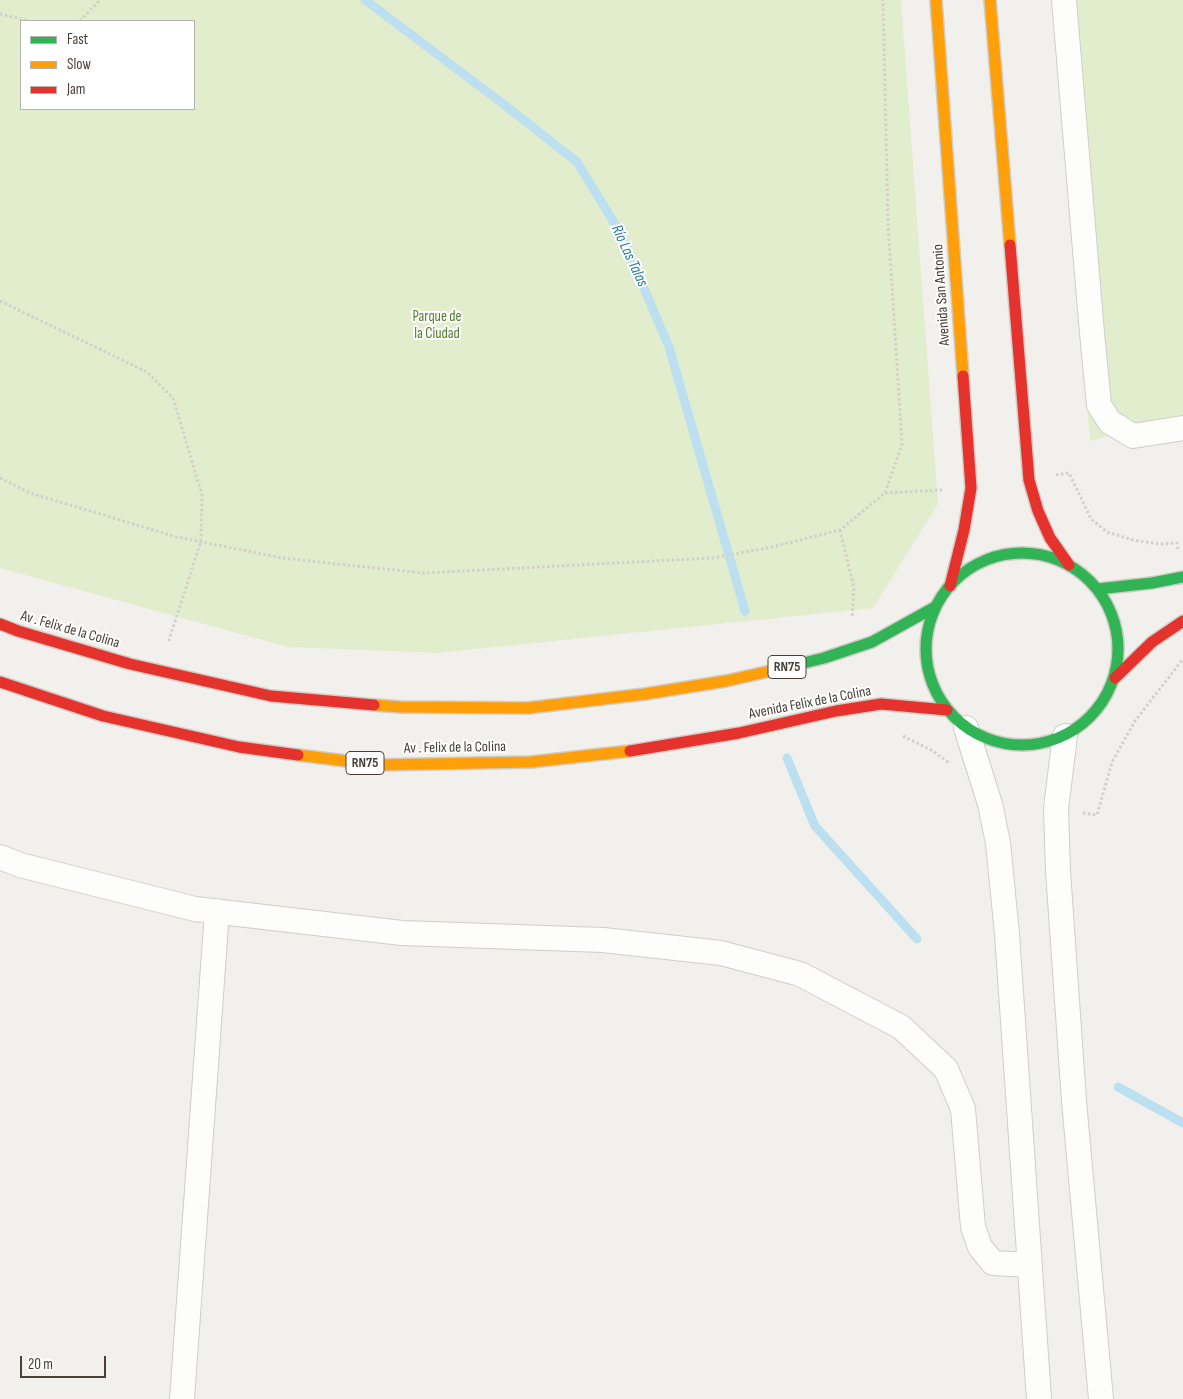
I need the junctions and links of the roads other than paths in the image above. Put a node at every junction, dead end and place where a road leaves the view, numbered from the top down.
1 (936, 0) edge
2 (990, 0) edge
3 (1064, 0) edge
4 (1183, 428) edge
5 (1070, 565) junction
6 (1183, 577) edge
7 (950, 586) junction
8 (1098, 589) junction
9 (936, 607) junction
10 (1183, 621) edge
11 (0, 624) edge
12 (1115, 678) junction
13 (0, 682) edge
14 (947, 710) junction
15 (966, 728) junction
16 (738, 733) joint
17 (1065, 736) junction
18 (0, 857) edge
19 (216, 911) junction
20 (1030, 1265) junction
21 (1039, 1394) edge
22 (182, 1399) edge
23 (1100, 1399) edge

1 - 7 main road, Avenida San Antonio
2 - 5 main road
3 - 4 street
5 - 7 main road
5 - 8 main road
6 - 8 main road
7 - 9 main road
8 - 12 main road
9 - 11 main road, Av . Felix de la Colina / RN75
9 - 14 main road
10 - 12 main road
12 - 17 main road
13 - 16 main road, Av . Felix de la Colina / RN75
14 - 15 main road
14 - 16 main road, Avenida Felix de la Colina / RN75
15 - 17 main road
15 - 20 street
17 - 23 street
18 - 19 street
19 - 20 street
19 - 22 street
20 - 21 street

